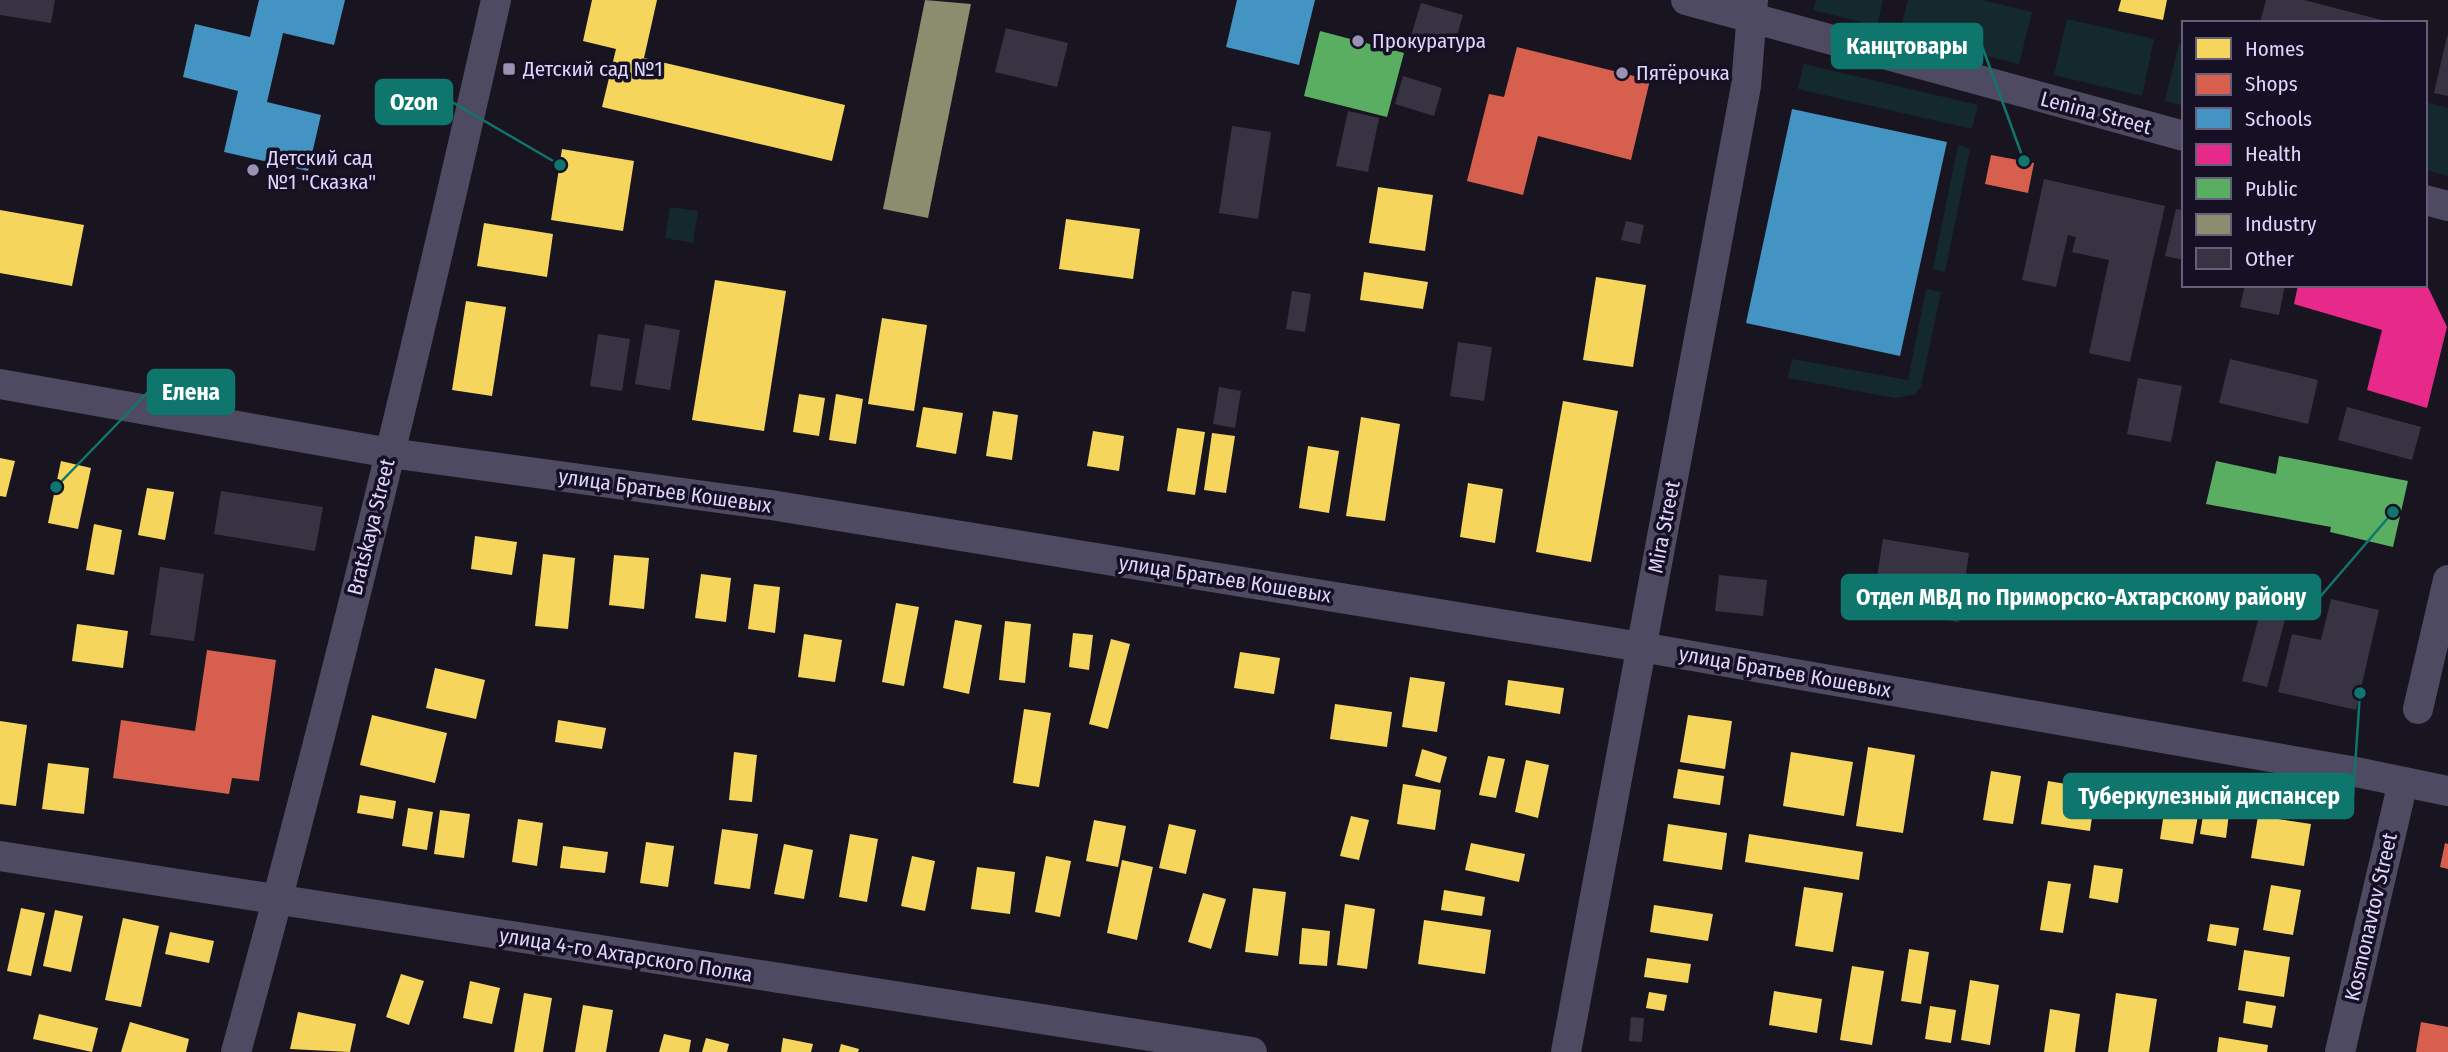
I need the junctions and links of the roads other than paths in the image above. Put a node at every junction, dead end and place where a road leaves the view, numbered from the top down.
1 (496, 0) edge
2 (1686, 0) edge
3 (1752, 10) edge
4 (2182, 135) edge
5 (2427, 201) edge
6 (2448, 206) edge
7 (0, 384) edge
8 (390, 453) junction
9 (2448, 580) edge
10 (1641, 647) junction
11 (2418, 709) dead end
12 (2403, 782) junction
13 (2448, 791) edge
14 (0, 856) edge
15 (278, 900) junction
16 (236, 1052) edge
17 (1252, 1052) edge
18 (1566, 1052) edge
19 (2340, 1052) edge

1 - 8 street, Bratskaya Street
2 - 3 street, Lenina Street
3 - 4 street, Lenina Street
3 - 10 street, Mira Street
5 - 6 street
7 - 8 street, улица Братьев Кошевых
8 - 10 street, улица Братьев Кошевых
8 - 15 street, Bratskaya Street
9 - 11 street
10 - 12 street, улица Братьев Кошевых
10 - 18 street, Mira Street
12 - 13 street, улица Братьев Кошевых
12 - 19 street, Kosmonavtov Street
14 - 15 street, улица 4-го Ахтарского Полка
15 - 16 street, Bratskaya Street
15 - 17 street, улица 4-го Ахтарского Полка

